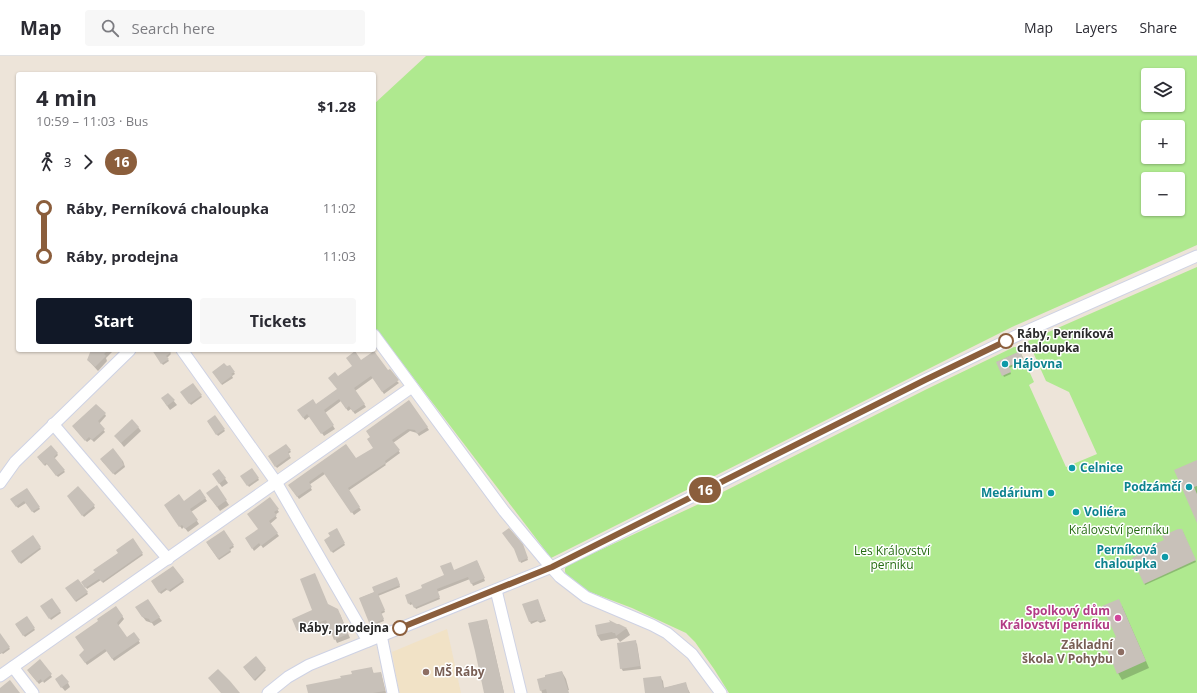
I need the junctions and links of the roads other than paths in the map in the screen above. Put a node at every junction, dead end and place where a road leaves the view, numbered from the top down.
1 (1197, 256) edge
2 (376, 338) edge
3 (128, 352) edge
4 (183, 352) edge
5 (412, 387) junction
6 (53, 424) junction
7 (276, 482) junction
8 (0, 483) edge
9 (168, 559) junction
10 (552, 567) junction
11 (496, 590) junction
12 (381, 635) junction
13 (368, 641) junction
14 (13, 667) junction
15 (0, 676) edge
16 (33, 693) edge
17 (268, 693) edge
18 (393, 693) edge
19 (521, 693) edge
20 (721, 693) edge

1 - 10 street
2 - 5 street
3 - 6 street
4 - 7 street
5 - 7 street
5 - 10 street
6 - 8 street
6 - 9 street
7 - 9 street
7 - 13 street
9 - 14 street
10 - 11 street
10 - 20 street
11 - 12 street
11 - 19 street
12 - 13 street
12 - 18 street
13 - 17 street
14 - 15 street
14 - 16 street

